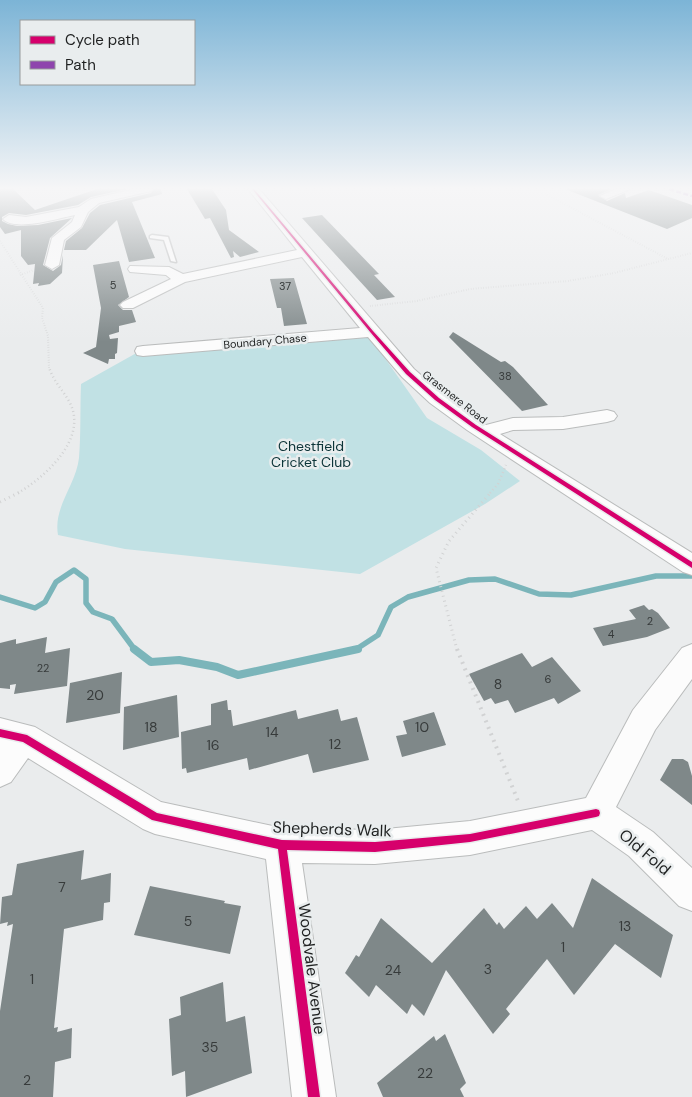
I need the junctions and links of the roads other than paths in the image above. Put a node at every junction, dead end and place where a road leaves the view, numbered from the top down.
1 (58, 240) edge
2 (166, 240) edge
3 (296, 240) edge
4 (306, 252) junction
5 (171, 266) junction
6 (135, 269) dead end
7 (34, 270) road end
8 (181, 279) junction
9 (128, 305) dead end
10 (372, 332) junction
11 (152, 347) dead end
12 (607, 416) dead end
13 (483, 432) junction
14 (690, 563) edge
15 (692, 657) edge
16 (12, 736) edge
17 (0, 771) edge
18 (596, 813) junction
19 (282, 845) junction
20 (692, 894) edge
21 (314, 1097) edge

1 - 7 street
2 - 5 lane
3 - 4 street, Grasmere Road
4 - 8 street
4 - 10 street, Grasmere Road
5 - 6 street
5 - 8 street
8 - 9 street
10 - 11 street, Boundary Chase
10 - 13 street, Grasmere Road
12 - 13 street
13 - 14 street, Grasmere Road
15 - 18 street
16 - 17 street
16 - 19 street, Shepherds Walk
18 - 19 street, Shepherds Walk
18 - 20 street, Old Fold
19 - 21 street, Woodvale Avenue

